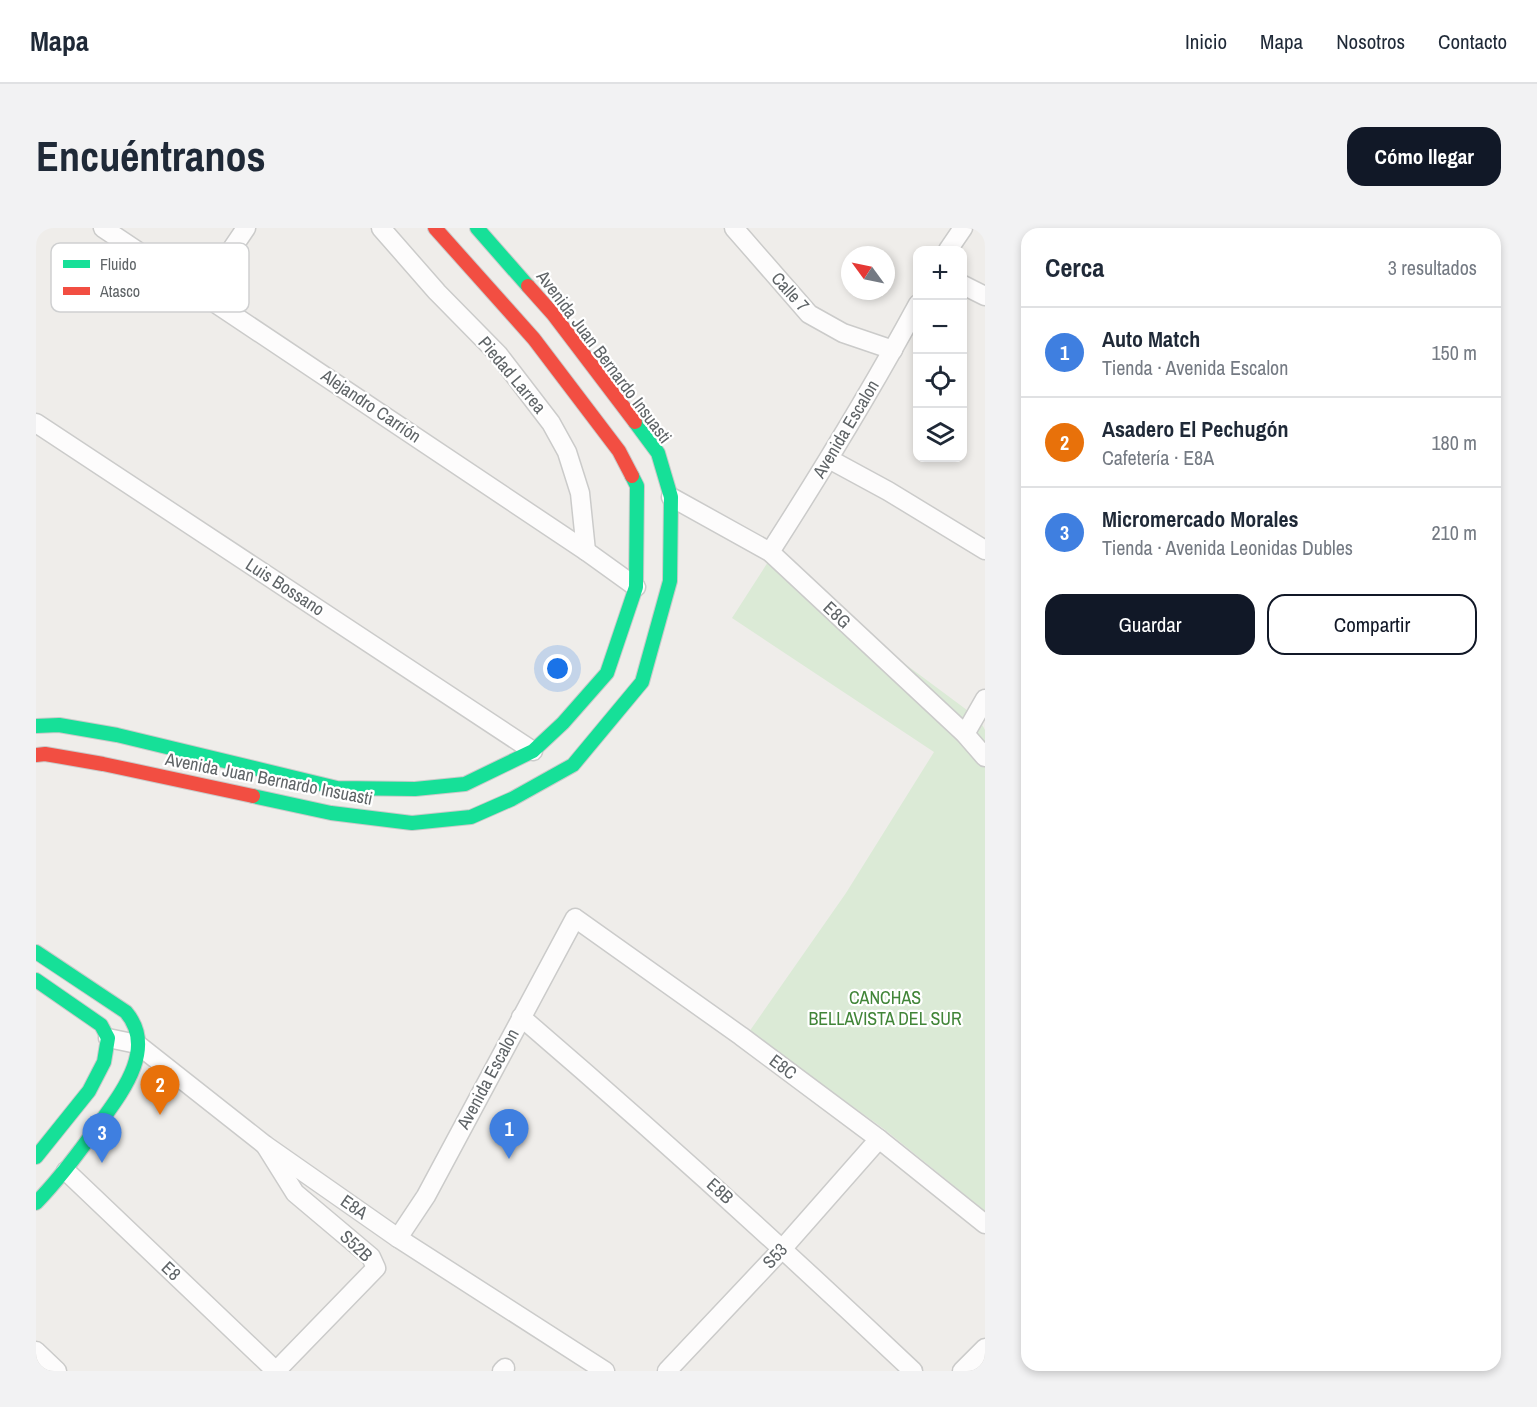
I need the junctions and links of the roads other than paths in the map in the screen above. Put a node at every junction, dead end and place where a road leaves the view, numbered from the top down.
1 (104, 228) edge
2 (246, 228) edge
3 (381, 228) edge
4 (435, 228) edge
5 (477, 228) edge
6 (734, 228) edge
7 (963, 228) edge
8 (127, 243) edge
9 (236, 243) edge
10 (951, 246) edge
11 (967, 287) edge
12 (985, 296) edge
13 (230, 312) edge
14 (913, 313) edge
15 (893, 350) junction
16 (36, 423) edge
17 (829, 459) junction
18 (655, 500) junction
19 (985, 550) edge
20 (586, 551) junction
21 (770, 552) junction
22 (636, 587) junction
23 (985, 699) edge
24 (36, 726) edge
25 (965, 734) junction
26 (533, 751) junction
27 (36, 755) edge
28 (985, 757) edge
29 (575, 918) joint
30 (36, 952) edge
31 (36, 980) edge
32 (521, 1017) junction
33 (108, 1038) junction
34 (137, 1044) junction
35 (879, 1139) junction
36 (265, 1145) junction
37 (39, 1150) edge
38 (66, 1171) junction
39 (36, 1203) edge
40 (985, 1224) edge
41 (398, 1238) junction
42 (783, 1248) junction
43 (985, 1348) edge
44 (36, 1351) edge
45 (57, 1371) edge
46 (276, 1371) edge
47 (605, 1371) edge
48 (667, 1371) edge
49 (913, 1371) edge
50 (962, 1371) edge

1 - 8 street, Alejandro Carrión
2 - 9 street
3 - 20 street, Piedad Larrea
4 - 18 main road, Avenida Juan Bernardo Insuasti
5 - 18 main road, Avenida Juan Bernardo Insuasti
6 - 15 street, Calle 7
7 - 10 street
11 - 12 street
13 - 20 street, Alejandro Carrión
14 - 15 street, Avenida Escalon
15 - 17 street, Avenida Escalon
16 - 26 street, Luis Bossano
17 - 19 street
17 - 21 street, Avenida Escalon
18 - 21 street, E8G
18 - 22 main road, Avenida Juan Bernardo Insuasti
18 - 27 main road, Avenida Juan Bernardo Insuasti
20 - 22 street, Alejandro Carrión
21 - 25 street, E8G
22 - 26 main road, Avenida Juan Bernardo Insuasti
23 - 25 street
24 - 26 main road, Avenida Juan Bernardo Insuasti
25 - 28 street, E8G
29 - 32 street, Avenida Escalon
29 - 35 street, E8C
30 - 34 main road
31 - 33 main road
32 - 41 street, Avenida Escalon
32 - 42 street, E8B
33 - 34 street, E8A
33 - 37 main road
34 - 36 street, E8A
34 - 38 main road
35 - 40 street, E8C
35 - 42 street, S53
36 - 41 street, E8A
36 - 46 street, S52B
38 - 39 main road
38 - 46 street, E8
41 - 47 street, E8A
42 - 48 street, S53
42 - 49 street, E8B
43 - 50 street
44 - 45 street

